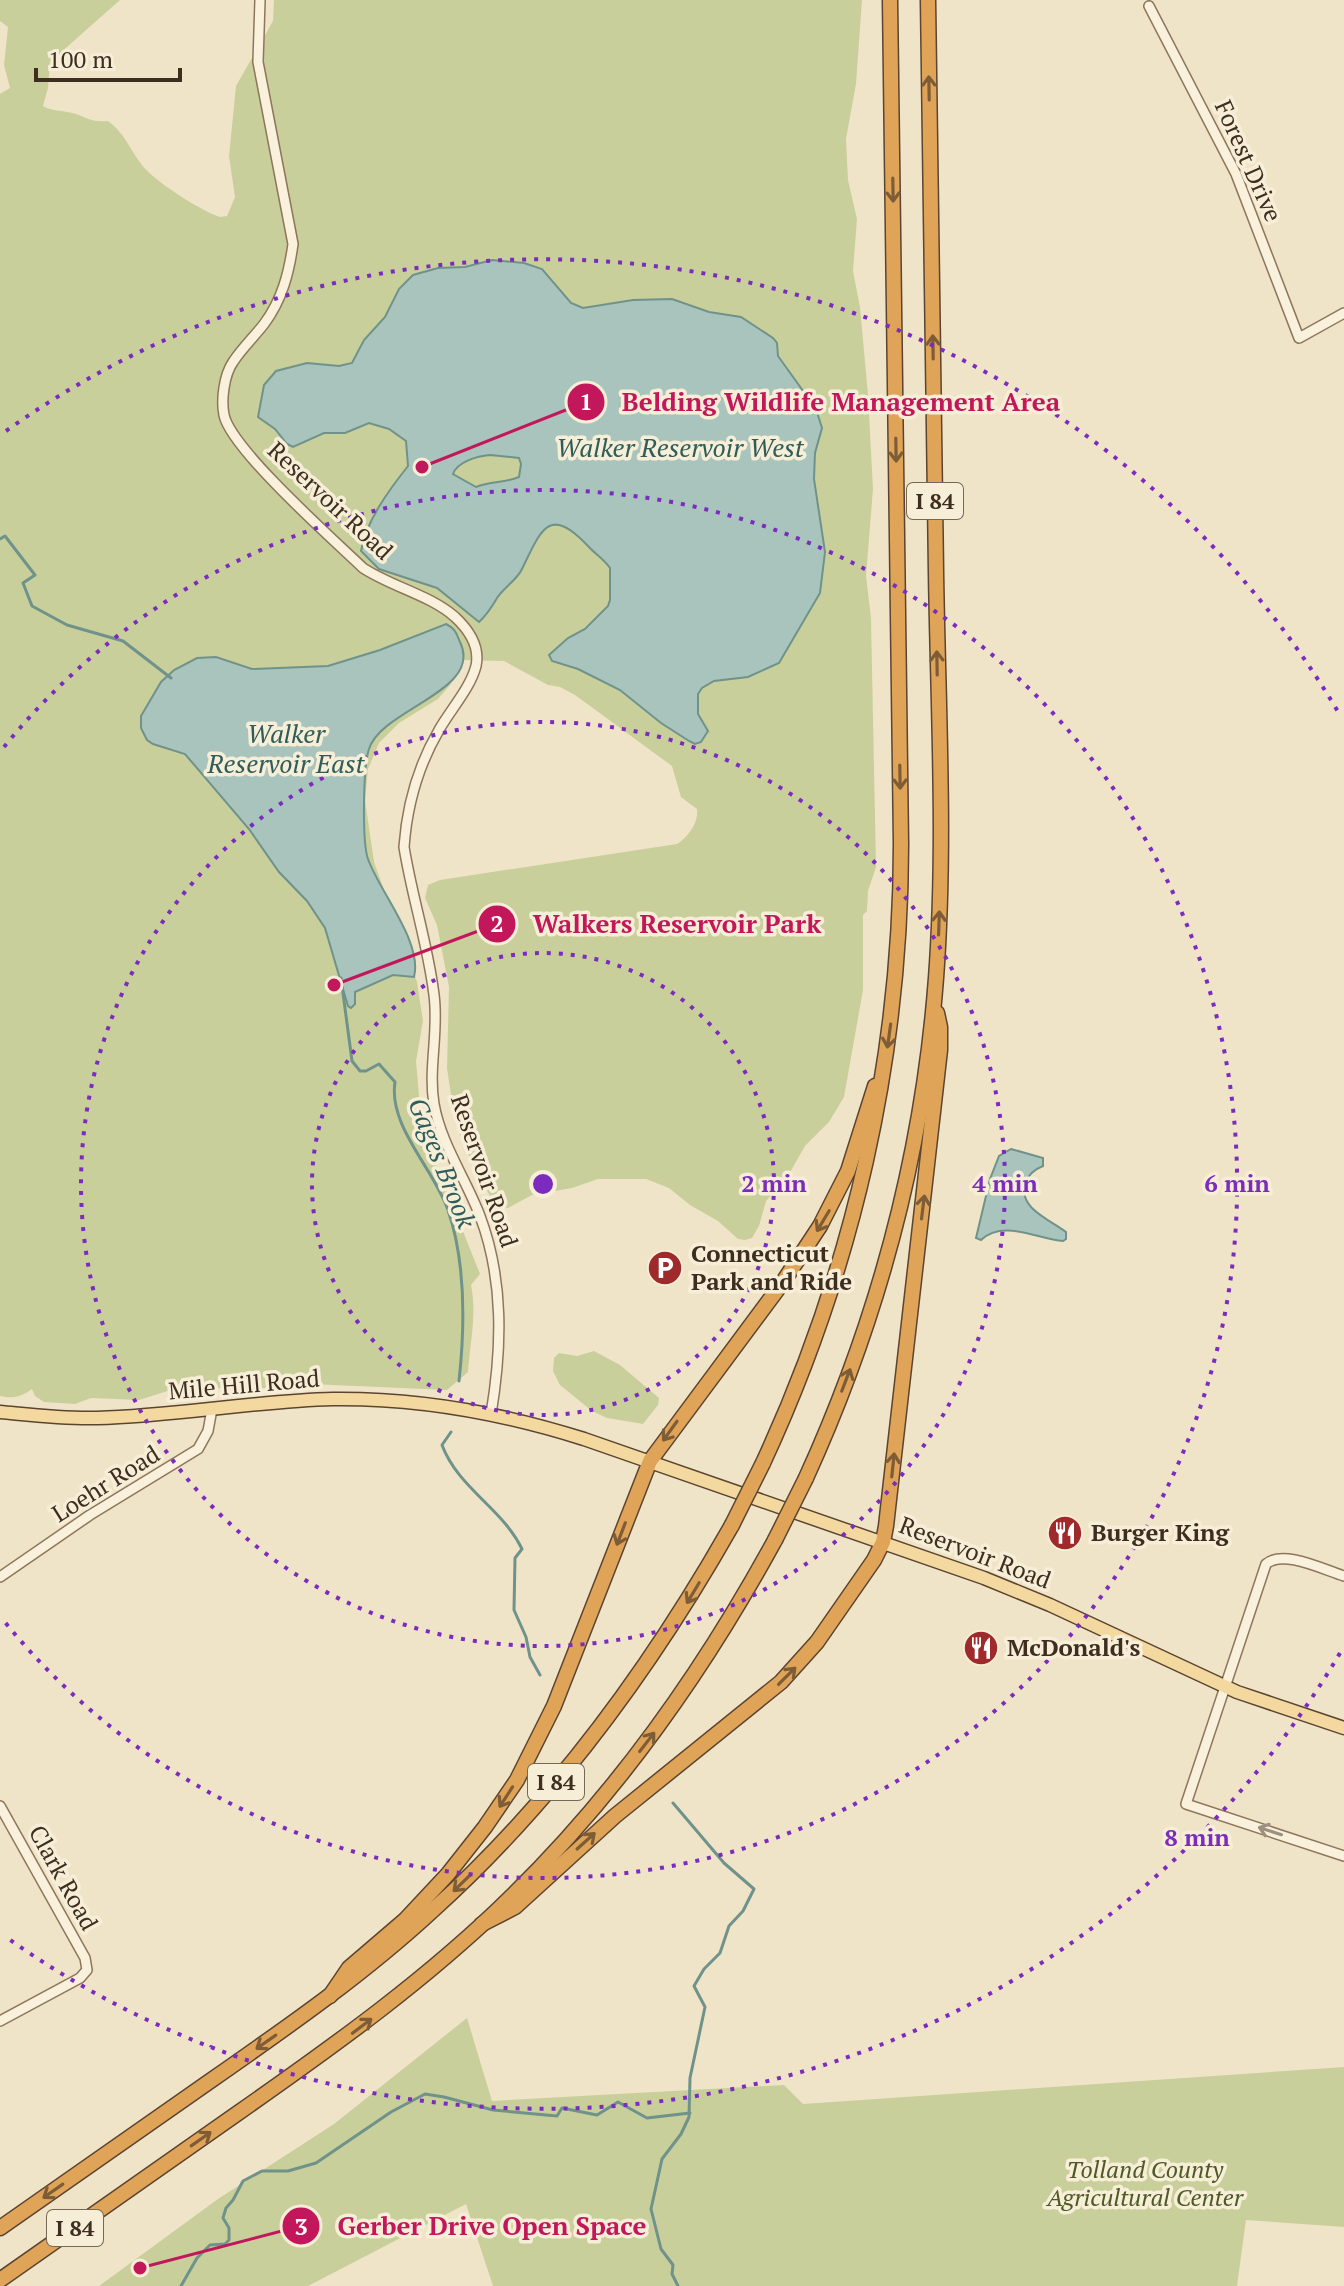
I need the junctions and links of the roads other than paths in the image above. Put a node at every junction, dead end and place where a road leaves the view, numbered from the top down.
1 (260, 0) edge
2 (890, 0) edge
3 (928, 0) edge
4 (1149, 6) dead end
5 (1344, 313) edge
6 (934, 1001) junction
7 (884, 1072) junction
8 (212, 1409) junction
9 (0, 1412) edge
10 (491, 1414) junction
11 (650, 1461) junction
12 (883, 1542) junction
13 (1344, 1576) edge
14 (0, 1577) edge
15 (1223, 1687) junction
16 (1344, 1728) edge
17 (0, 1806) edge
18 (1344, 1856) edge
19 (482, 1924) junction
20 (330, 1996) junction
21 (0, 2021) edge
22 (0, 2228) edge
23 (0, 2280) edge

1 - 10 street, Reservoir Road
2 -> 7 highway, I 84
6 -> 3 highway, I 84
4 - 5 street, Forest Drive
12 -> 6 highway
19 -> 6 highway, I 84, bridge
7 -> 11 highway
7 -> 20 highway, I 84, bridge
8 - 9 main road, Mile Hill Road
8 - 10 main road, Mile Hill Road
8 - 14 street, Loehr Road
10 - 11 main road, Reservoir Road
11 - 12 main road, Reservoir Road
11 -> 20 highway
12 - 15 main road, Reservoir Road
19 -> 12 highway
13 - 15 street
15 - 16 main road, Reservoir Road
18 -> 15 street
17 - 21 street, Clark Road
23 -> 19 highway, I 84
20 -> 22 highway, I 84

